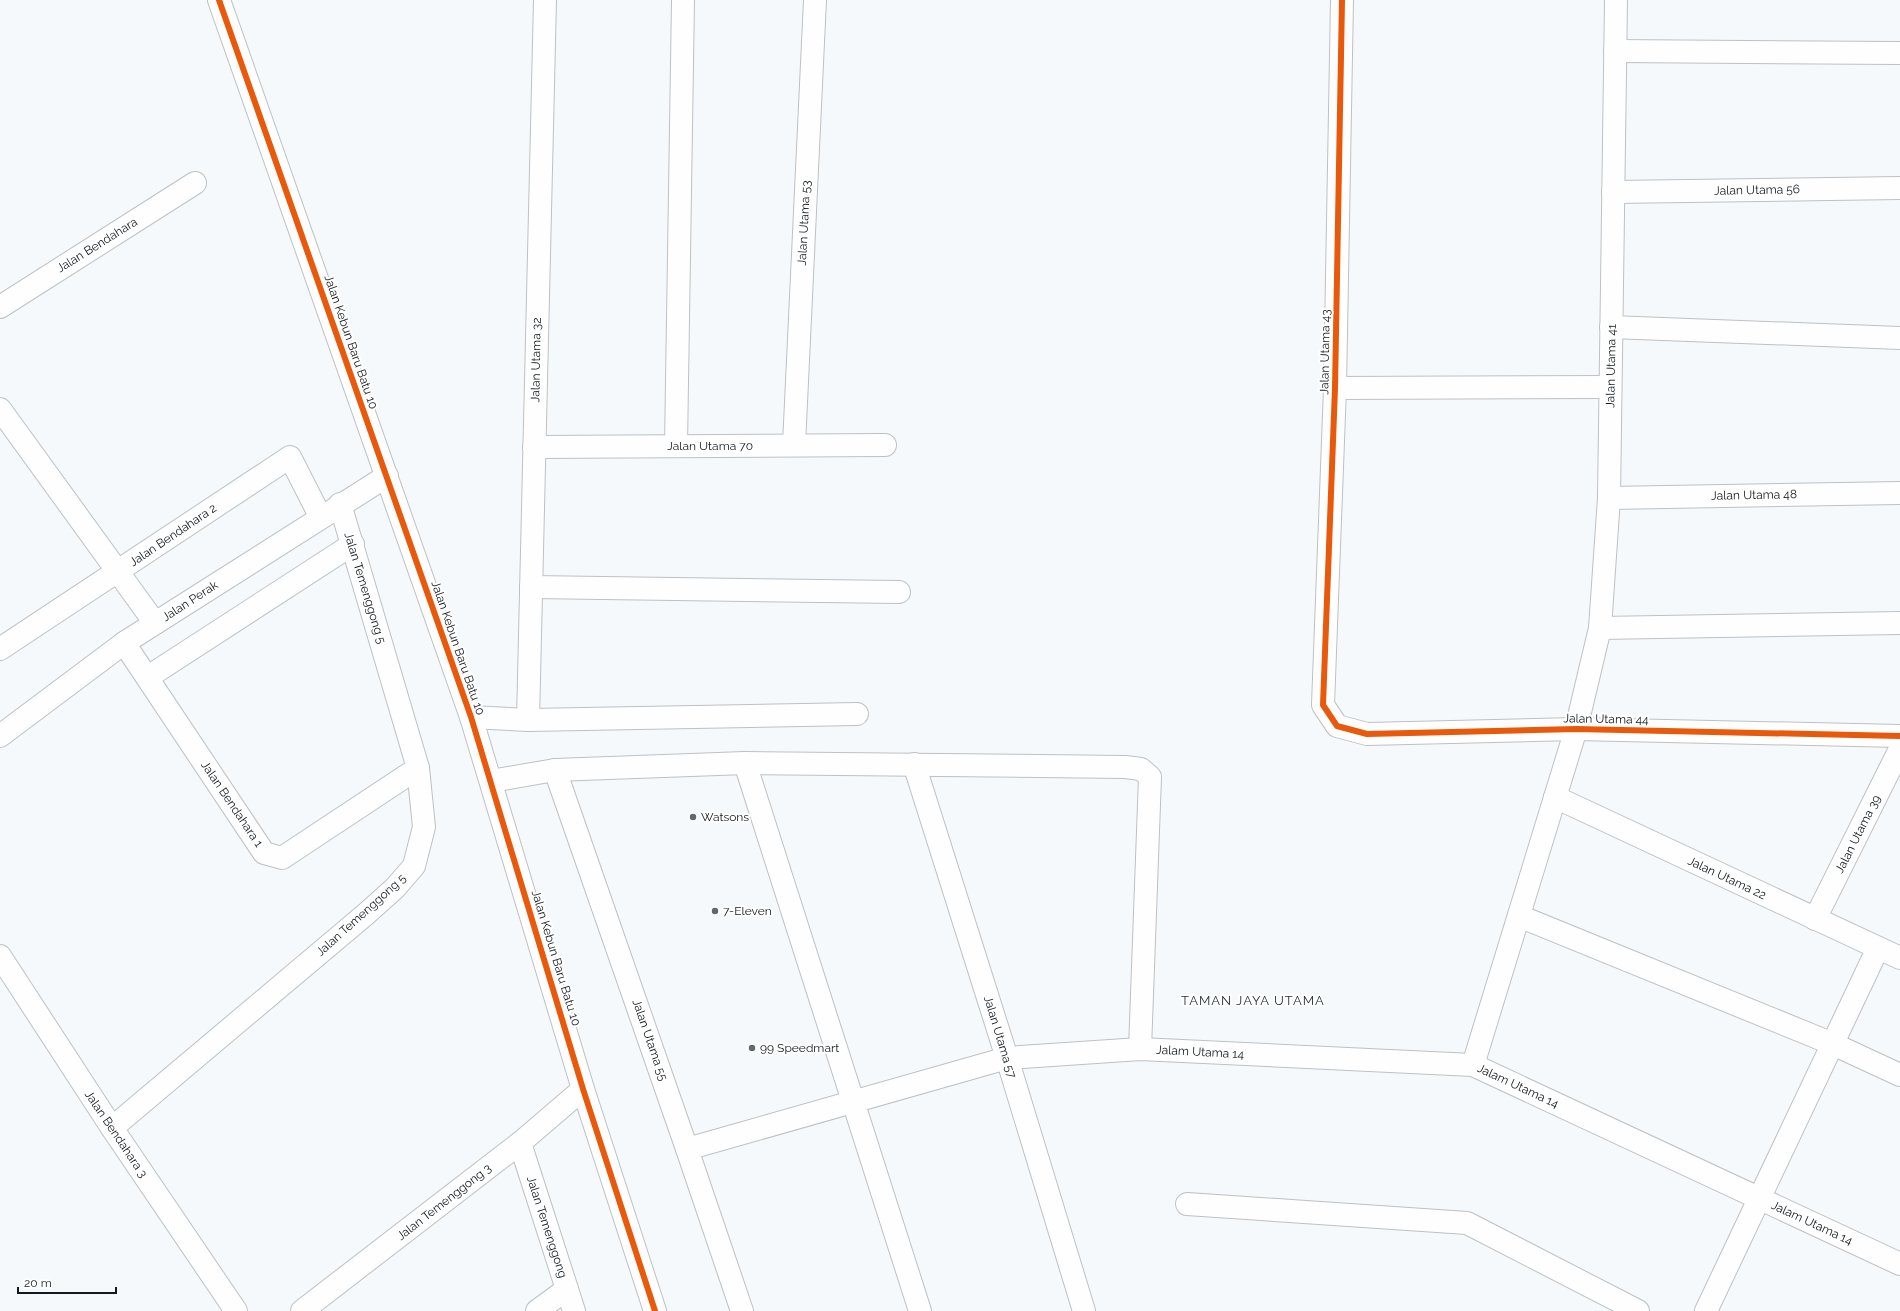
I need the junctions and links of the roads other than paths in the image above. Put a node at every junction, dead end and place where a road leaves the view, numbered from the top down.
1 (219, 0) edge
2 (545, 0) edge
3 (683, 0) edge
4 (815, 0) edge
5 (1342, 0) edge
6 (1616, 0) edge
7 (1615, 51) junction
8 (1900, 53) edge
9 (195, 183) dead end
10 (1900, 188) edge
11 (1613, 192) junction
12 (0, 307) edge
13 (1611, 327) junction
14 (1900, 338) edge
15 (1610, 387) junction
16 (1335, 388) junction
17 (0, 409) edge
18 (794, 445) junction
19 (885, 445) dead end
20 (676, 446) junction
21 (534, 447) junction
22 (387, 476) junction
23 (1900, 493) edge
24 (1609, 498) junction
25 (340, 504) junction
26 (320, 516) junction
27 (353, 544) junction
28 (117, 572) junction
29 (531, 587) junction
30 (899, 592) dead end
31 (155, 623) junction
32 (1900, 623) edge
33 (1600, 628) junction
34 (124, 643) junction
35 (0, 649) edge
36 (148, 677) junction
37 (1323, 705) joint
38 (857, 714) dead end
39 (471, 717) junction
40 (528, 720) junction
41 (1576, 729) junction
42 (0, 736) edge
43 (1900, 736) edge
44 (1900, 749) edge
45 (745, 763) junction
46 (914, 764) junction
47 (418, 768) junction
48 (555, 770) junction
49 (491, 781) junction
50 (1555, 797) junction
51 (1519, 916) junction
52 (1815, 918) junction
53 (1878, 948) junction
54 (0, 956) edge
55 (1900, 958) edge
56 (1833, 1044) junction
57 (1140, 1049) junction
58 (1007, 1058) junction
59 (1473, 1065) junction
60 (1900, 1075) edge
61 (584, 1089) junction
62 (854, 1101) junction
63 (112, 1128) junction
64 (520, 1144) junction
65 (687, 1149) junction
66 (1759, 1199) junction
67 (1187, 1204) dead end
68 (1900, 1264) edge
69 (567, 1289) junction
70 (236, 1311) edge
71 (302, 1311) edge
72 (537, 1311) edge
73 (574, 1311) edge
74 (655, 1311) edge
75 (742, 1311) edge
76 (920, 1311) edge
77 (1084, 1311) edge
78 (1638, 1311) edge
79 (1706, 1311) edge

1 - 22 street, Jalan Kebun Baru Batu 10
2 - 21 street, Jalan Utama 32
3 - 20 street
4 - 18 street, Jalan Utama 53
5 - 16 street, Jalan Utama 43
6 - 7 street, Jalan Utama 41
7 - 8 street
7 - 11 street, Jalan Utama 41
9 - 12 street, Jalan Bendahara
10 - 11 street, Jalan Utama 56
11 - 13 street, Jalan Utama 41
13 - 14 street
13 - 15 street, Jalan Utama 41
15 - 16 street
15 - 24 street, Jalan Utama 41
16 - 37 street, Jalan Utama 43
17 - 28 street
18 - 19 street, Jalan Utama 70
18 - 20 street, Jalan Utama 70
20 - 21 street, Jalan Utama 70
21 - 29 street, Jalan Utama 32
22 - 25 street, Jalan Perak
22 - 39 street, Jalan Kebun Baru Batu 10
23 - 24 street, Jalan Utama 48
24 - 33 street, Jalan Utama 41
25 - 26 street, Jalan Perak
25 - 27 street, Jalan Temenggong 5
26 - 28 street, Jalan Bendahara 2
26 - 31 street, Jalan Perak
27 - 36 street
27 - 47 street, Jalan Temenggong 5
28 - 31 street
28 - 35 street, Jalan Bendahara 2
29 - 30 street
29 - 40 street, Jalan Utama 32
31 - 34 street, Jalan Perak
32 - 33 street
33 - 41 street, Jalan Utama 41
34 - 36 street, Jalan Bendahara 1
34 - 42 street, Jalan Perak
36 - 47 street, Jalan Bendahara 1
37 - 41 street, Jalan Utama 44
38 - 40 street
39 - 40 street
39 - 49 street, Jalan Kebun Baru Batu 10
41 - 43 street, Jalan Utama 44
41 - 50 street, Jalan Utama 41
44 - 52 street, Jalan Utama 39
45 - 46 street
45 - 48 street
45 - 62 street
46 - 57 street
46 - 58 street, Jalan Utama 57
47 - 63 street, Jalan Temenggong 5
48 - 49 street
48 - 65 street, Jalan Utama 55
49 - 61 street, Jalan Kebun Baru Batu 10
50 - 51 street, Jalan Utama 41
50 - 52 street, Jalan Utama 22
51 - 56 street
51 - 59 street, Jalan Utama 41
52 - 53 street, Jalan Utama 22
53 - 55 street, Jalan Utama 22
53 - 56 street
54 - 63 street, Jalan Bendahara 3
56 - 60 street
56 - 66 street
57 - 58 street, Jalam Utama 14
57 - 59 street, Jalam Utama 14
58 - 62 street, Jalam Utama 14
58 - 77 street, Jalan Utama 57
59 - 66 street, Jalam Utama 14
61 - 64 street, Jalan Temenggong 3
61 - 74 street, Jalan Kebun Baru Batu 10
62 - 65 street, Jalam Utama 14
62 - 76 street
63 - 70 street, Jalan Bendahara 3
64 - 69 street, Jalan Temenggong
64 - 71 street, Jalan Temenggong 3
65 - 75 street, Jalan Utama 55
66 - 68 street, Jalam Utama 14
66 - 79 street
67 - 78 street
69 - 72 street
69 - 73 street, Jalan Temenggong

